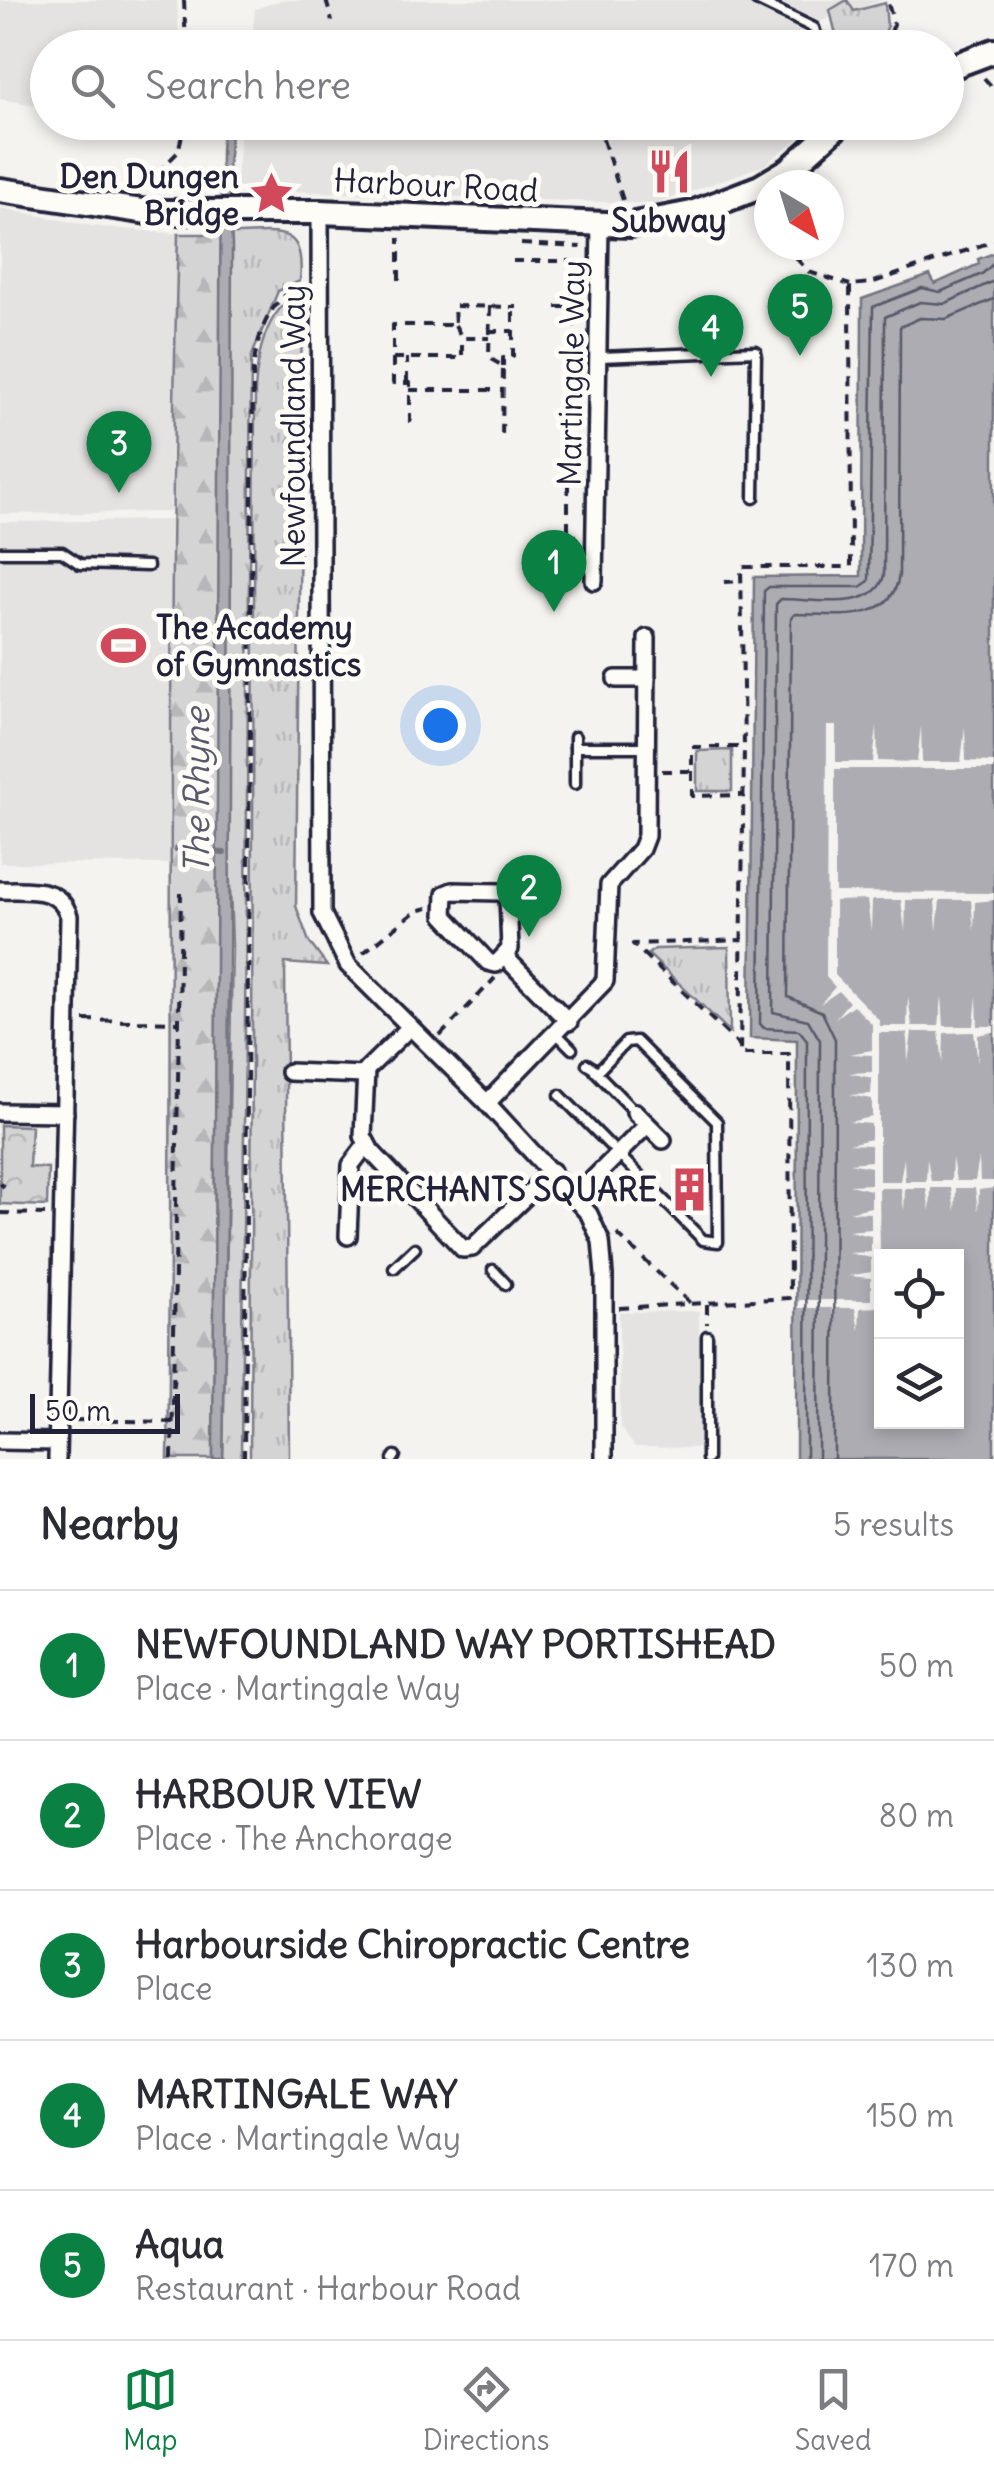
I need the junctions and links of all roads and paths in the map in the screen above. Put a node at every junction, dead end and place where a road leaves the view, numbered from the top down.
1 (184, 0) edge
2 (326, 0) edge
3 (756, 0) edge
4 (887, 0) edge
5 (332, 22) dead end
6 (185, 30) edge
7 (815, 30) edge
8 (891, 30) edge
9 (994, 51) edge
10 (964, 62) edge
11 (181, 140) edge
12 (602, 140) edge
13 (822, 140) edge
14 (0, 190) edge
15 (107, 212) junction
16 (320, 212) junction
17 (630, 225) junction
18 (600, 226) junction
19 (399, 238) dead end
20 (994, 241) edge
21 (796, 260) edge
22 (513, 261) dead end
23 (399, 280) dead end
24 (321, 281) junction
25 (850, 285) junction
26 (490, 306) junction
27 (556, 306) dead end
28 (572, 306) junction
29 (587, 307) dead end
30 (454, 324) junction
31 (513, 332) junction
32 (489, 335) junction
33 (462, 338) junction
34 (600, 357) junction
35 (394, 358) junction
36 (407, 358) junction
37 (502, 366) junction
38 (574, 381) dead end
39 (407, 383) junction
40 (410, 390) junction
41 (502, 390) junction
42 (410, 424) dead end
43 (502, 439) dead end
44 (559, 439) dead end
45 (754, 498) dead end
46 (586, 536) dead end
47 (0, 552) edge
48 (148, 566) dead end
49 (740, 580) junction
50 (594, 581) dead end
51 (724, 582) dead end
52 (647, 638) dead end
53 (647, 679) junction
54 (616, 680) dead end
55 (647, 747) junction
56 (744, 747) junction
57 (692, 770) junction
58 (647, 771) junction
59 (575, 784) dead end
60 (744, 795) junction
61 (0, 890) edge
62 (181, 894) dead end
63 (443, 908) junction
64 (742, 940) junction
65 (500, 961) junction
66 (348, 965) junction
67 (67, 1020) junction
68 (180, 1022) junction
69 (569, 1022) junction
70 (410, 1027) junction
71 (556, 1034) junction
72 (430, 1046) junction
73 (740, 1047) junction
74 (572, 1049) dead end
75 (587, 1064) dead end
76 (595, 1071) junction
77 (289, 1072) dead end
78 (364, 1075) junction
79 (560, 1094) dead end
80 (488, 1103) junction
81 (167, 1111) dead end
82 (178, 1111) junction
83 (0, 1112) edge
84 (635, 1112) joint
85 (65, 1113) junction
86 (647, 1125) junction
87 (662, 1140) dead end
88 (366, 1145) junction
89 (618, 1154) junction
90 (552, 1170) junction
91 (575, 1197) junction
92 (0, 1213) edge
93 (589, 1214) junction
94 (62, 1215) junction
95 (165, 1226) dead end
96 (176, 1227) junction
97 (348, 1236) dead end
98 (415, 1248) dead end
99 (394, 1268) dead end
100 (493, 1270) dead end
101 (506, 1284) dead end
102 (692, 1304) junction
103 (707, 1304) junction
104 (604, 1309) junction
105 (707, 1336) joint
106 (58, 1419) junction
107 (173, 1422) junction
108 (0, 1441) edge
109 (57, 1450) edge
110 (172, 1459) edge
111 (244, 1459) edge
112 (604, 1459) edge
113 (707, 1459) edge

1 - 6 path
2 - 5 path
3 - 7 lane
4 - 8 path
9 - 10 street
11 - 15 path
12 - 17 path
13 - 17 street, Harbour Road
14 - 15 street, Harbour Road
15 - 16 street, Harbour Road
16 - 18 street, Harbour Road
16 - 24 street, Newfoundland Way
17 - 18 street, Harbour Road
18 - 34 street, Martingale Way
19 - 23 path
20 - 25 path
21 - 25 path
22 - 28 path
24 - 66 street, Newfoundland Way
24 - 111 path
25 - 49 path
26 - 30 path
26 - 31 path
26 - 32 path
27 - 28 path
28 - 29 path
28 - 38 path
30 - 33 path
30 - 35 path
31 - 32 path
31 - 37 path
32 - 33 path
32 - 37 path
33 - 36 path
34 - 45 lane
34 - 50 street, Martingale Way
35 - 36 path
35 - 39 path
36 - 39 path
37 - 41 path
39 - 40 path
40 - 41 path
40 - 42 path
41 - 43 path
44 - 46 path
47 - 48 lane
49 - 51 path
49 - 56 path
52 - 53 street
53 - 54 street
53 - 55 street
55 - 58 street
55 - 59 lane
56 - 57 path
56 - 60 path
57 - 58 path
57 - 60 path
58 - 69 street
60 - 64 path
61 - 67 street
62 - 68 path
63 - 65 street
63 - 65 street
63 - 66 path
64 - 73 path
64 - 73 path
65 - 69 street
65 - 72 path
66 - 70 street, Newfoundland Way
67 - 68 path
67 - 85 street
68 - 82 path
69 - 71 street
70 - 72 street, Newfoundland Way
70 - 78 street
71 - 74 lane
71 - 80 street
72 - 80 street, Newfoundland Way
73 - 103 path
75 - 76 lane
76 - 84 lane
76 - 89 lane
77 - 78 street
78 - 88 street
79 - 89 lane
80 - 90 street, Newfoundland Way
81 - 82 path
82 - 96 path
83 - 85 street
84 - 86 street
85 - 94 street
86 - 87 street
86 - 89 street
88 - 90 street
88 - 97 street
89 - 91 street
90 - 91 street, Newfoundland Way
91 - 93 street, Newfoundland Way
92 - 94 path
93 - 102 path
93 - 104 street, Newfoundland Way
94 - 106 street
95 - 96 path
96 - 107 path
98 - 99 lane
100 - 101 lane
102 - 103 path
102 - 104 path
103 - 105 path
104 - 112 street, Newfoundland Way
105 - 113 lane
106 - 107 path
106 - 109 street
107 - 110 path
108 - 109 street

